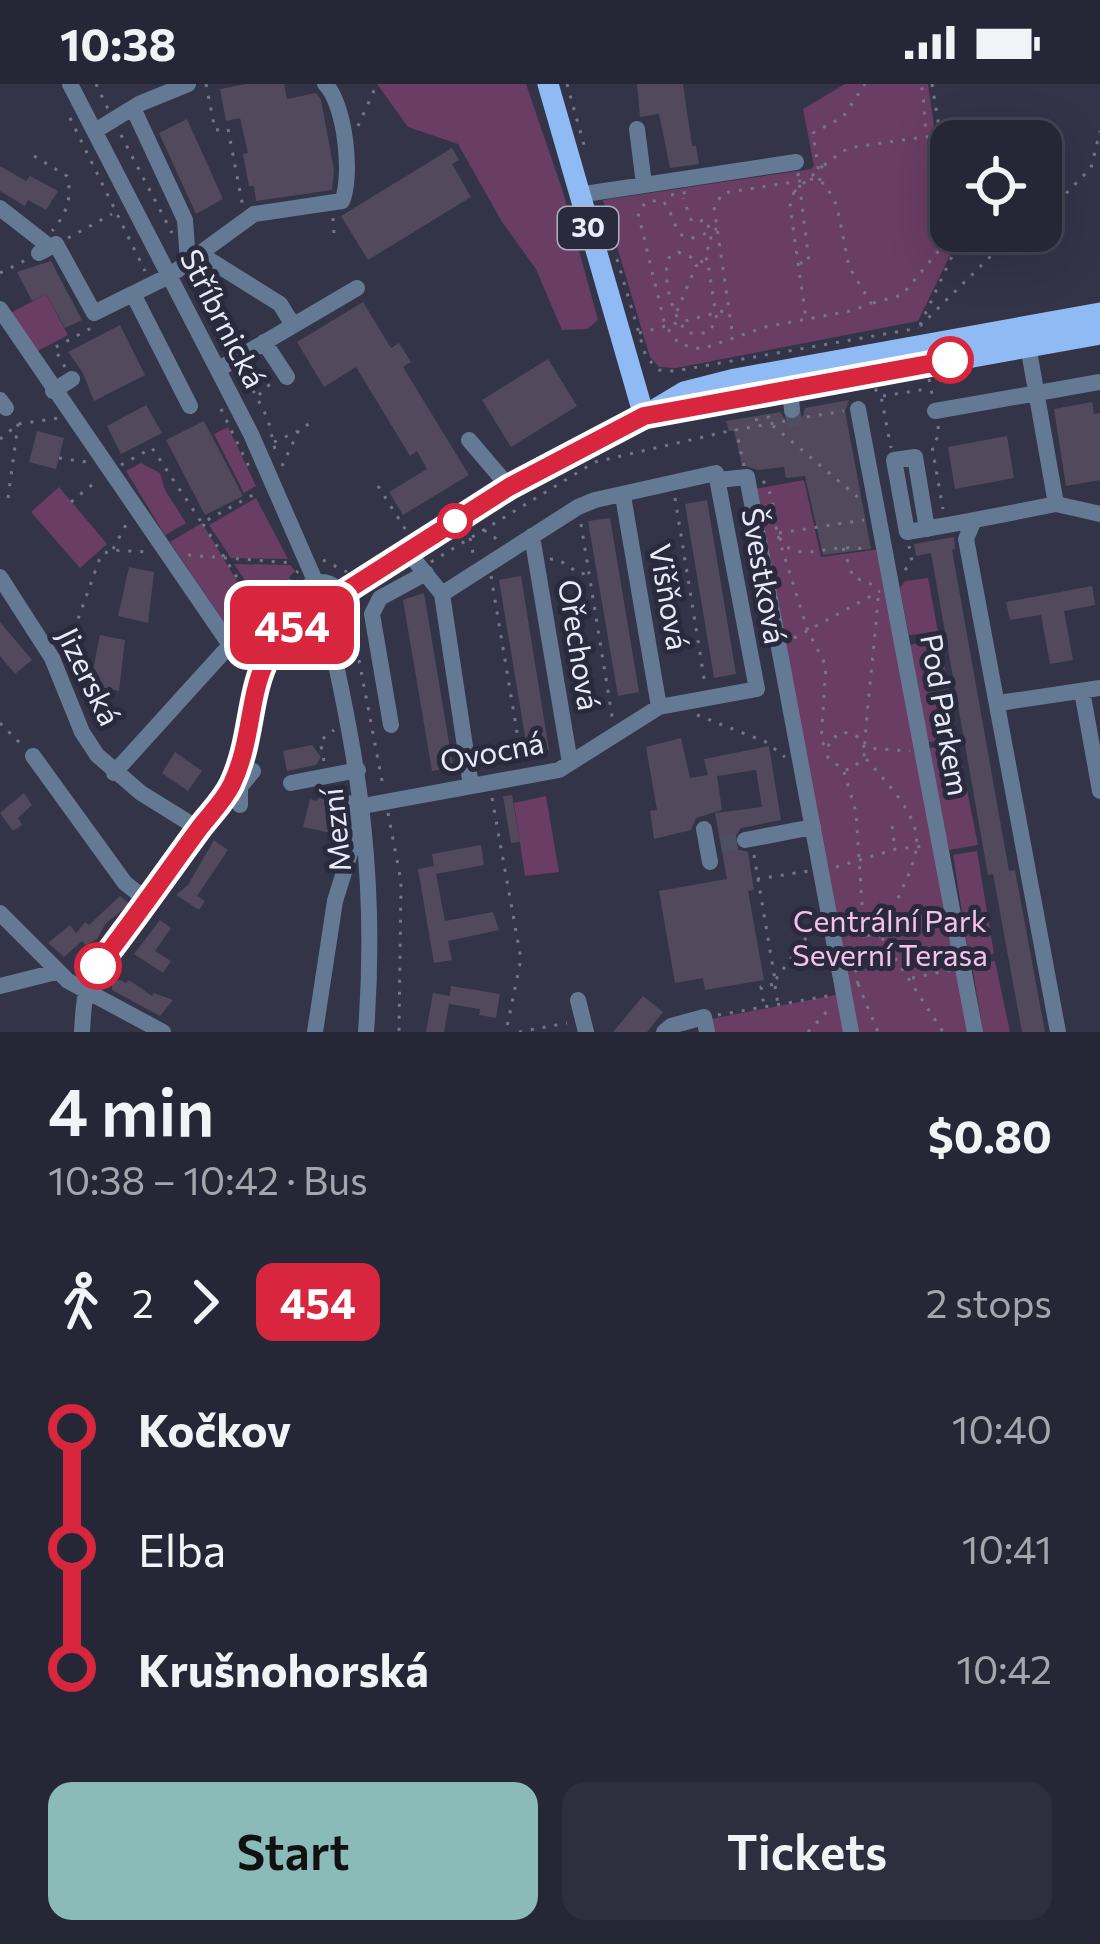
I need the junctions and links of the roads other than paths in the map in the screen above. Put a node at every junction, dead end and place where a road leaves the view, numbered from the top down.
1 (70, 84) edge
2 (188, 84) edge
3 (325, 84) edge
4 (548, 84) edge
5 (134, 108) junction
6 (637, 129) dead end
7 (95, 131) junction
8 (796, 162) road end
9 (644, 184) junction
10 (588, 193) junction
11 (0, 208) edge
12 (193, 261) junction
13 (161, 280) junction
14 (357, 288) dead end
15 (133, 293) junction
16 (0, 309) edge
17 (1100, 314) edge
18 (293, 325) junction
19 (1100, 334) edge
20 (1026, 336) junction
21 (264, 342) junction
22 (219, 369) junction
23 (285, 374) road end
24 (72, 379) road end
25 (1100, 382) edge
26 (53, 391) junction
27 (1036, 393) junction
28 (190, 406) dead end
29 (858, 409) road end
30 (935, 411) road end
31 (644, 416) junction
32 (469, 440) dead end
33 (894, 460) road end
34 (717, 476) junction
35 (509, 487) junction
36 (623, 496) junction
37 (1056, 505) junction
38 (1100, 514) edge
39 (974, 520) junction
40 (532, 536) junction
41 (769, 536) junction
42 (731, 544) junction
43 (412, 549) junction
44 (424, 570) junction
45 (0, 578) edge
46 (316, 583) junction
47 (341, 594) junction
48 (442, 594) junction
49 (304, 617) junction
50 (327, 626) junction
51 (757, 689) joint
52 (1091, 689) edge
53 (999, 703) junction
54 (659, 707) junction
55 (391, 725) dead end
56 (33, 756) road end
57 (570, 764) junction
58 (253, 771) dead end
59 (354, 771) junction
60 (114, 773) junction
61 (291, 783) dead end
62 (480, 784) junction
63 (1100, 791) edge
64 (238, 792) junction
65 (363, 806) junction
66 (813, 827) junction
67 (199, 830) junction
68 (748, 840) tunnel mouth
69 (149, 902) junction
70 (0, 913) edge
71 (56, 972) junction
72 (0, 986) edge
73 (86, 992) junction
74 (578, 1000) dead end
75 (706, 1025) edge
76 (584, 1026) edge
77 (158, 1029) edge
78 (82, 1032) edge
79 (314, 1032) edge
80 (366, 1032) edge
81 (664, 1032) edge
82 (851, 1032) edge
83 (975, 1032) edge
84 (1058, 1032) edge

1 - 7 street, Stříbrnická
2 - 5 street
3 - 12 street
4 - 10 main road, 30
5 - 7 street
5 - 12 street
6 - 9 street
7 - 13 street, Stříbrnická
8 - 9 street
9 - 10 street
10 - 31 main road, 30
11 - 15 street
12 - 13 street
12 - 18 street
13 - 15 street
13 - 22 street, Stříbrnická
14 - 18 street
15 - 28 street
16 - 26 street
17 - 20 main road
18 - 21 street
19 - 20 main road
20 - 27 street
20 - 31 main road
20 - 31 main road
21 - 22 street
21 - 23 street
22 - 46 street, Stříbrnická
24 - 26 street
25 - 27 street
26 - 60 street
27 - 30 street
27 - 37 street
29 - 83 street, Pod Parkem
31 - 35 street
32 - 35 street
33 - 39 street
34 - 36 street
34 - 41 street
34 - 42 street, Švestková
35 - 43 street
36 - 40 street
36 - 54 street, Višňová
37 - 38 street
37 - 39 street
39 - 53 street
40 - 48 street
40 - 57 street, Ořechová
41 - 42 street
41 - 66 street
42 - 51 street, Švestková
43 - 44 street
43 - 47 street
44 - 48 street
44 - 55 street
45 - 60 street, Jizerská
46 - 47 street
46 - 49 street
47 - 50 street
48 - 62 street
49 - 50 street
49 - 64 street
50 - 59 street, Mezní
51 - 54 street, Ovocná
52 - 53 street
52 - 63 street
53 - 84 street
54 - 57 street, Ovocná
56 - 69 street
57 - 62 street, Ovocná
58 - 64 street
59 - 61 street
59 - 65 street, Mezní
59 - 79 street
60 - 67 street, Jizerská
62 - 65 street, Ovocná
64 - 67 street
65 - 80 street, Mezní
66 - 68 street
66 - 82 street
67 - 69 street
69 - 73 street
70 - 71 street
71 - 72 street
71 - 73 street
73 - 77 street
73 - 78 street
74 - 76 street
75 - 81 street

